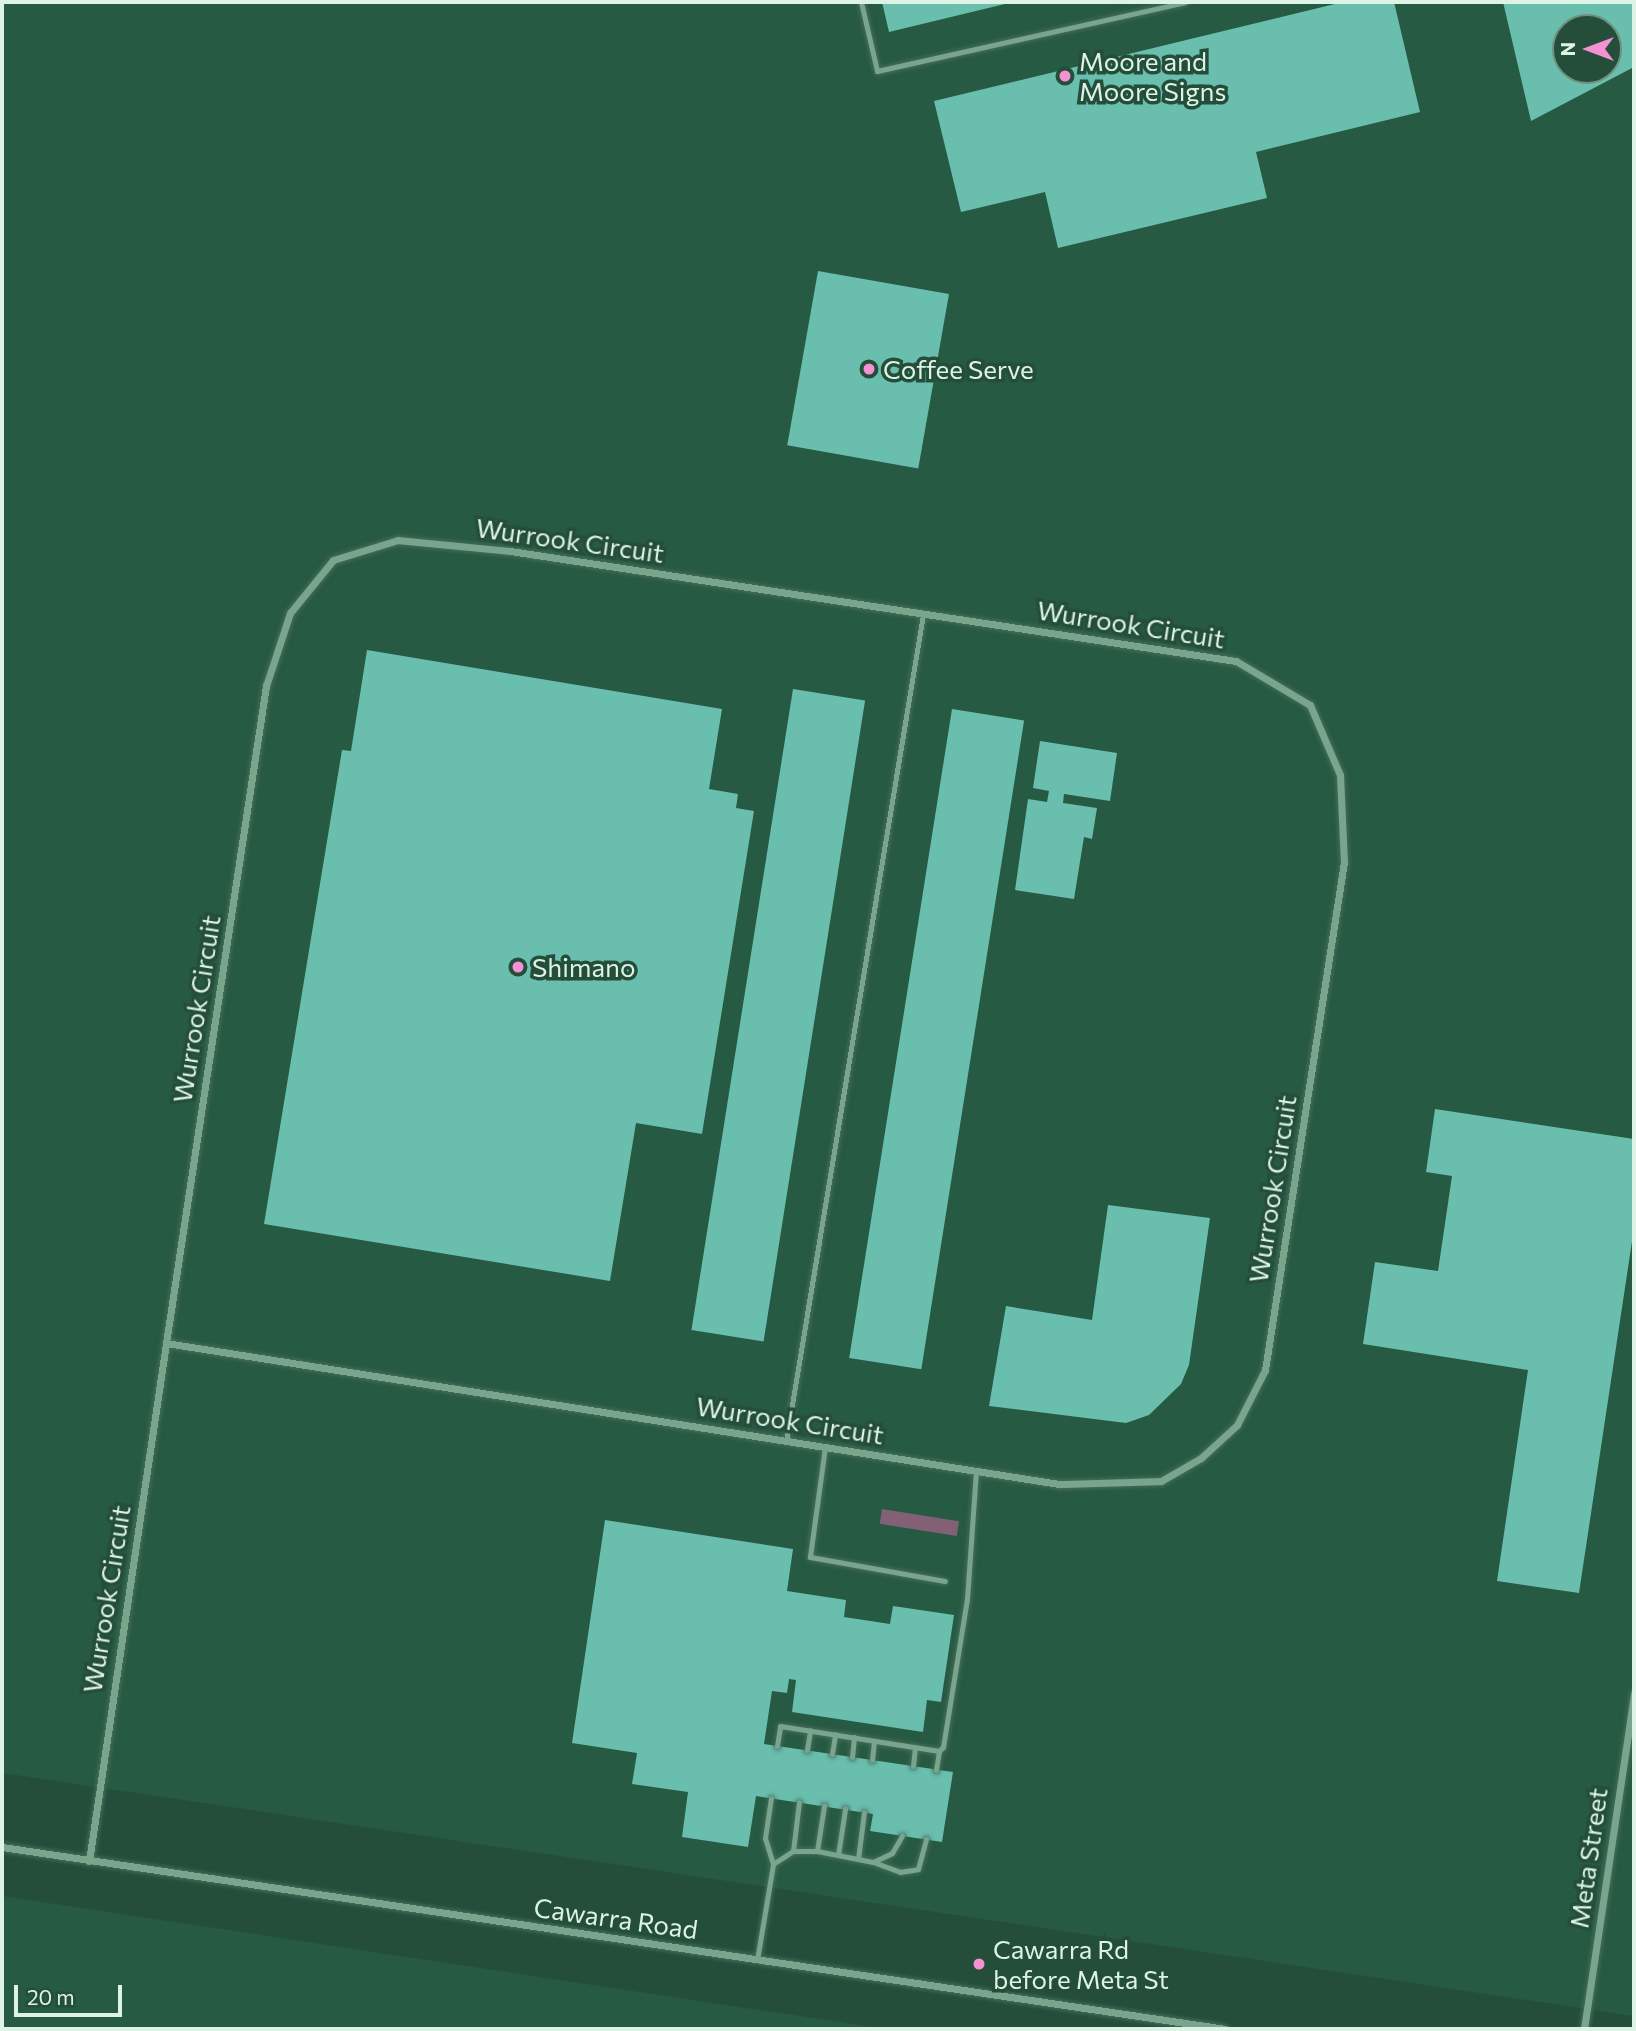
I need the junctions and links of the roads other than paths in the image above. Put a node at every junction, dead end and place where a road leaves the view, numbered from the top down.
1 (861, 2) edge
2 (1185, 2) edge
3 (923, 614) junction
4 (166, 1343) junction
5 (786, 1441) junction
6 (825, 1447) junction
7 (976, 1471) junction
8 (945, 1581) dead end
9 (1634, 1693) edge
10 (810, 1730) junction
11 (835, 1734) junction
12 (854, 1737) junction
13 (874, 1741) junction
14 (777, 1746) dead end
15 (915, 1747) junction
16 (807, 1750) dead end
17 (939, 1751) junction
18 (832, 1754) dead end
19 (852, 1757) dead end
20 (872, 1760) dead end
21 (913, 1766) dead end
22 (936, 1770) dead end
23 (771, 1798) dead end
24 (799, 1802) dead end
25 (824, 1806) dead end
26 (845, 1809) dead end
27 (864, 1812) dead end
28 (902, 1836) dead end
29 (926, 1839) dead end
30 (2, 1847) edge
31 (793, 1851) junction
32 (817, 1851) junction
33 (838, 1855) junction
34 (858, 1859) junction
35 (89, 1861) junction
36 (873, 1862) junction
37 (773, 1864) junction
38 (757, 1960) junction
39 (1225, 2029) edge
40 (1584, 2029) edge

1 - 2 lane
3 - 4 street, Wurrook Circuit
3 - 5 lane
3 - 7 street, Wurrook Circuit
4 - 5 street, Wurrook Circuit
4 - 35 street, Wurrook Circuit
5 - 6 street, Wurrook Circuit
6 - 7 street, Wurrook Circuit
6 - 8 lane
7 - 17 lane
9 - 40 street, Meta Street
10 - 11 lane
10 - 14 lane
10 - 16 lane
11 - 12 lane
11 - 18 lane
12 - 13 lane
12 - 19 lane
13 - 15 lane
13 - 20 lane
15 - 17 lane
15 - 21 lane
17 - 22 lane
23 - 37 lane
24 - 31 lane
25 - 32 lane
26 - 33 lane
27 - 34 lane
28 - 36 lane
29 - 36 lane
30 - 35 street, Cawarra Road
31 - 32 lane
31 - 37 lane
32 - 33 lane
33 - 34 lane
34 - 36 lane
35 - 38 street, Cawarra Road
37 - 38 lane
38 - 39 street, Cawarra Road

